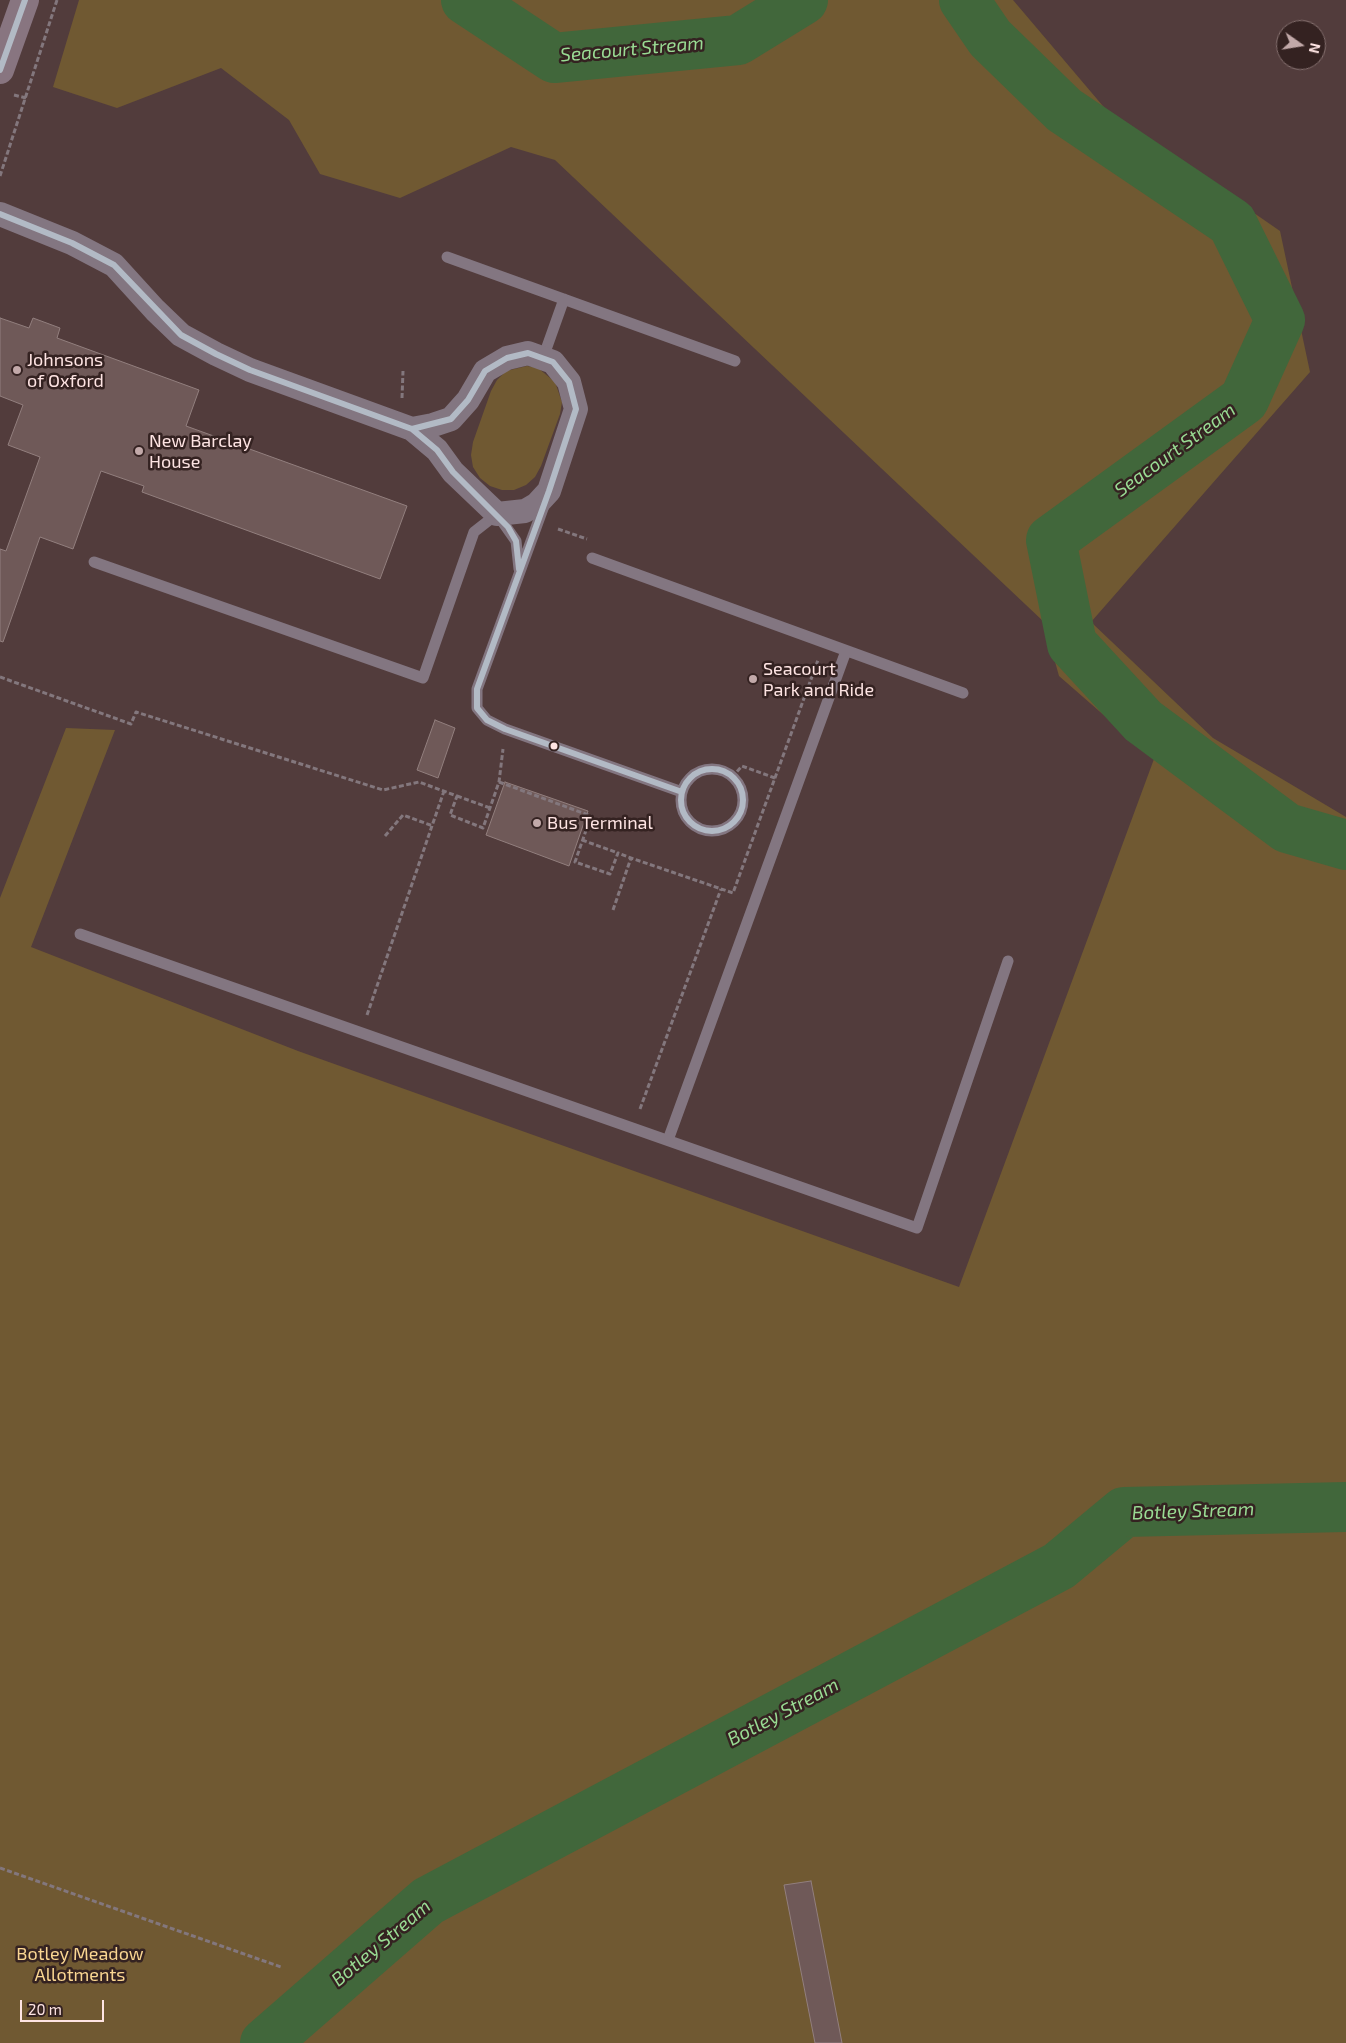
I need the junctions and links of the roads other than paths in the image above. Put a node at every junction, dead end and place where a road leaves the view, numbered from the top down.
1 (25, 0) edge
2 (0, 70) edge
3 (0, 214) edge
4 (447, 257) dead end
5 (564, 299) junction
6 (544, 358) junction
7 (735, 361) dead end
8 (412, 430) junction
9 (550, 491) junction
10 (497, 514) junction
11 (592, 558) dead end
12 (94, 562) dead end
13 (519, 569) junction
14 (846, 651) junction
15 (963, 694) dead end
16 (682, 792) junction
17 (80, 934) dead end
18 (1008, 961) dead end
19 (668, 1140) junction

1 - 2 main road
3 - 8 street
4 - 5 lane
5 - 6 lane
5 - 7 lane
6 - 8 street
6 - 9 street
8 - 10 street
9 - 10 street
9 - 13 lane
10 - 12 lane
10 - 13 lane
11 - 14 lane
13 - 16 lane
14 - 15 lane
14 - 19 lane
16 - 16 lane
17 - 19 lane
18 - 19 lane

